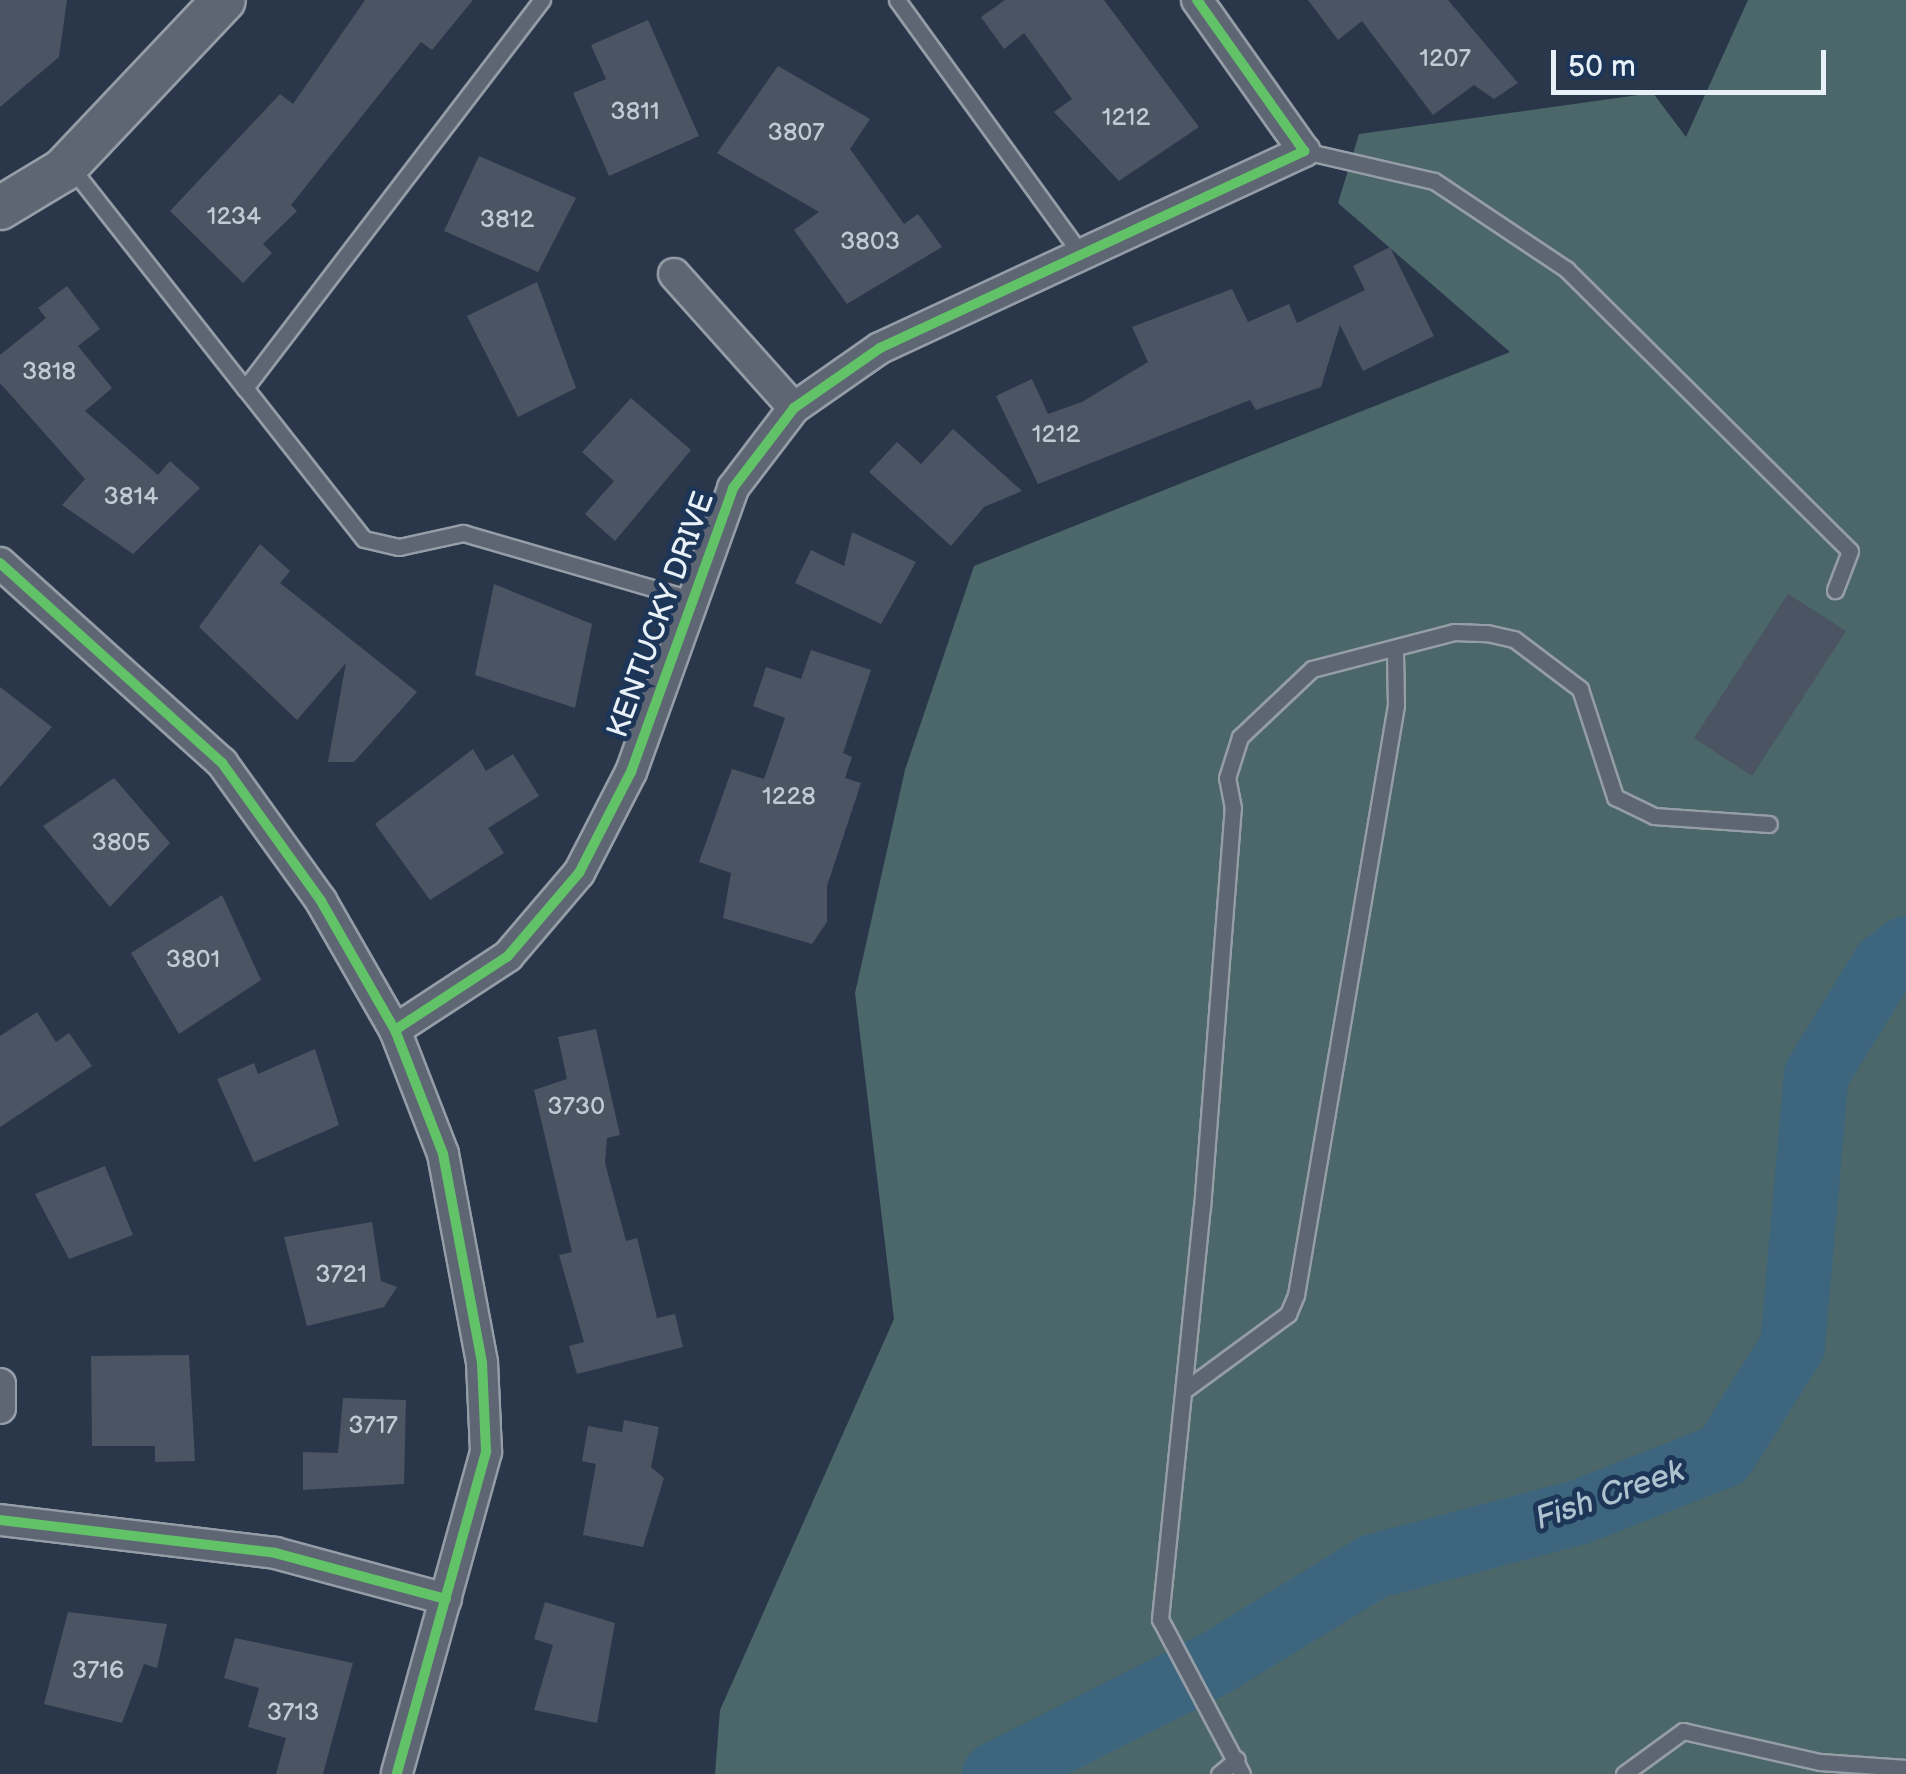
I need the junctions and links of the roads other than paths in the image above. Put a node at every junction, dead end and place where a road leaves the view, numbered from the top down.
1 (224, 0) edge
2 (542, 0) edge
3 (897, 0) edge
4 (1197, 0) edge
5 (1304, 151) junction
6 (68, 164) junction
7 (0, 208) edge
8 (1081, 254) junction
9 (674, 274) dead end
10 (245, 388) junction
11 (794, 408) junction
12 (0, 563) edge
13 (1834, 590) dead end
14 (693, 600) junction
15 (1395, 654) junction
16 (1769, 824) dead end
17 (395, 1030) junction
18 (0, 1384) edge
19 (1186, 1389) junction
20 (0, 1408) edge
21 (0, 1520) edge
22 (446, 1599) junction
23 (1240, 1767) edge
24 (1906, 1768) edge
25 (397, 1774) edge
26 (1218, 1774) edge
27 (1624, 1774) edge

1 - 6 street
2 - 10 lane
3 - 8 lane
4 - 5 street
5 - 8 street, KENTUCKY DRIVE
5 - 13 lane
6 - 7 street
6 - 10 lane
8 - 11 street, KENTUCKY DRIVE
9 - 11 street
10 - 14 lane
11 - 14 street, KENTUCKY DRIVE
12 - 17 street
14 - 17 street, KENTUCKY DRIVE
15 - 16 lane
15 - 19 lane
15 - 19 lane
17 - 22 street
18 - 20 street
19 - 23 lane
21 - 22 street
22 - 25 street
23 - 26 lane
24 - 27 lane

